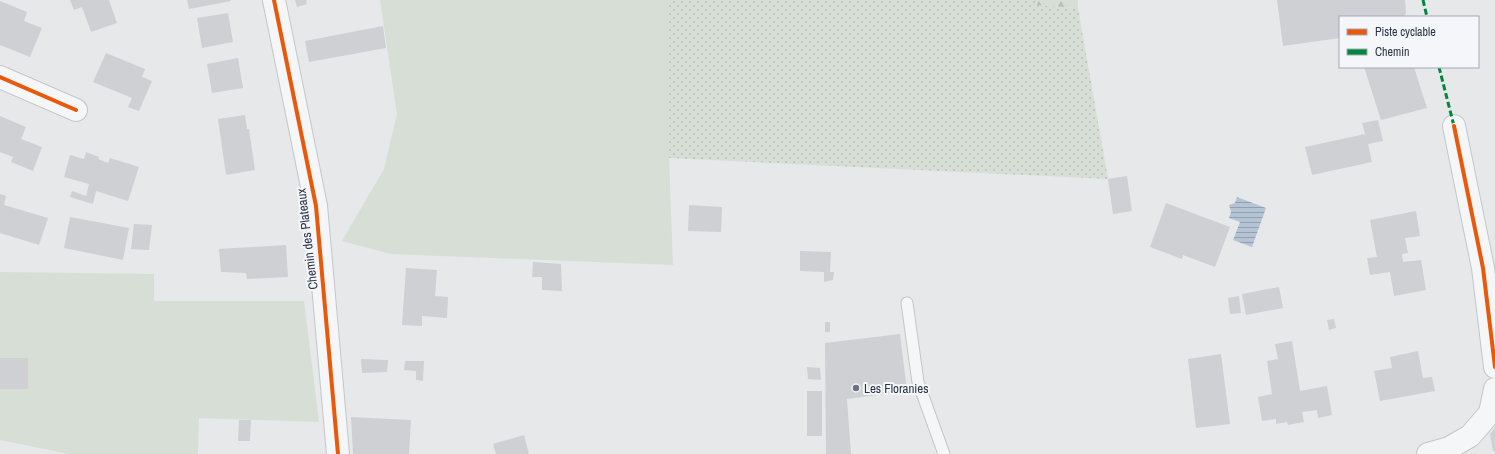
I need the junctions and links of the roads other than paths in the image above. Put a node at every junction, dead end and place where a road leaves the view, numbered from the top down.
1 (274, 0) edge
2 (0, 77) edge
3 (76, 110) dead end
4 (1454, 126) dead end
5 (1489, 267) edge
6 (907, 303) dead end
7 (1495, 367) edge
8 (1495, 389) edge
9 (338, 454) edge
10 (944, 454) edge
11 (1428, 454) edge

1 - 9 street, Chemin des Plateaux
2 - 3 street
4 - 5 street
5 - 7 street
6 - 10 lane
8 - 11 street

